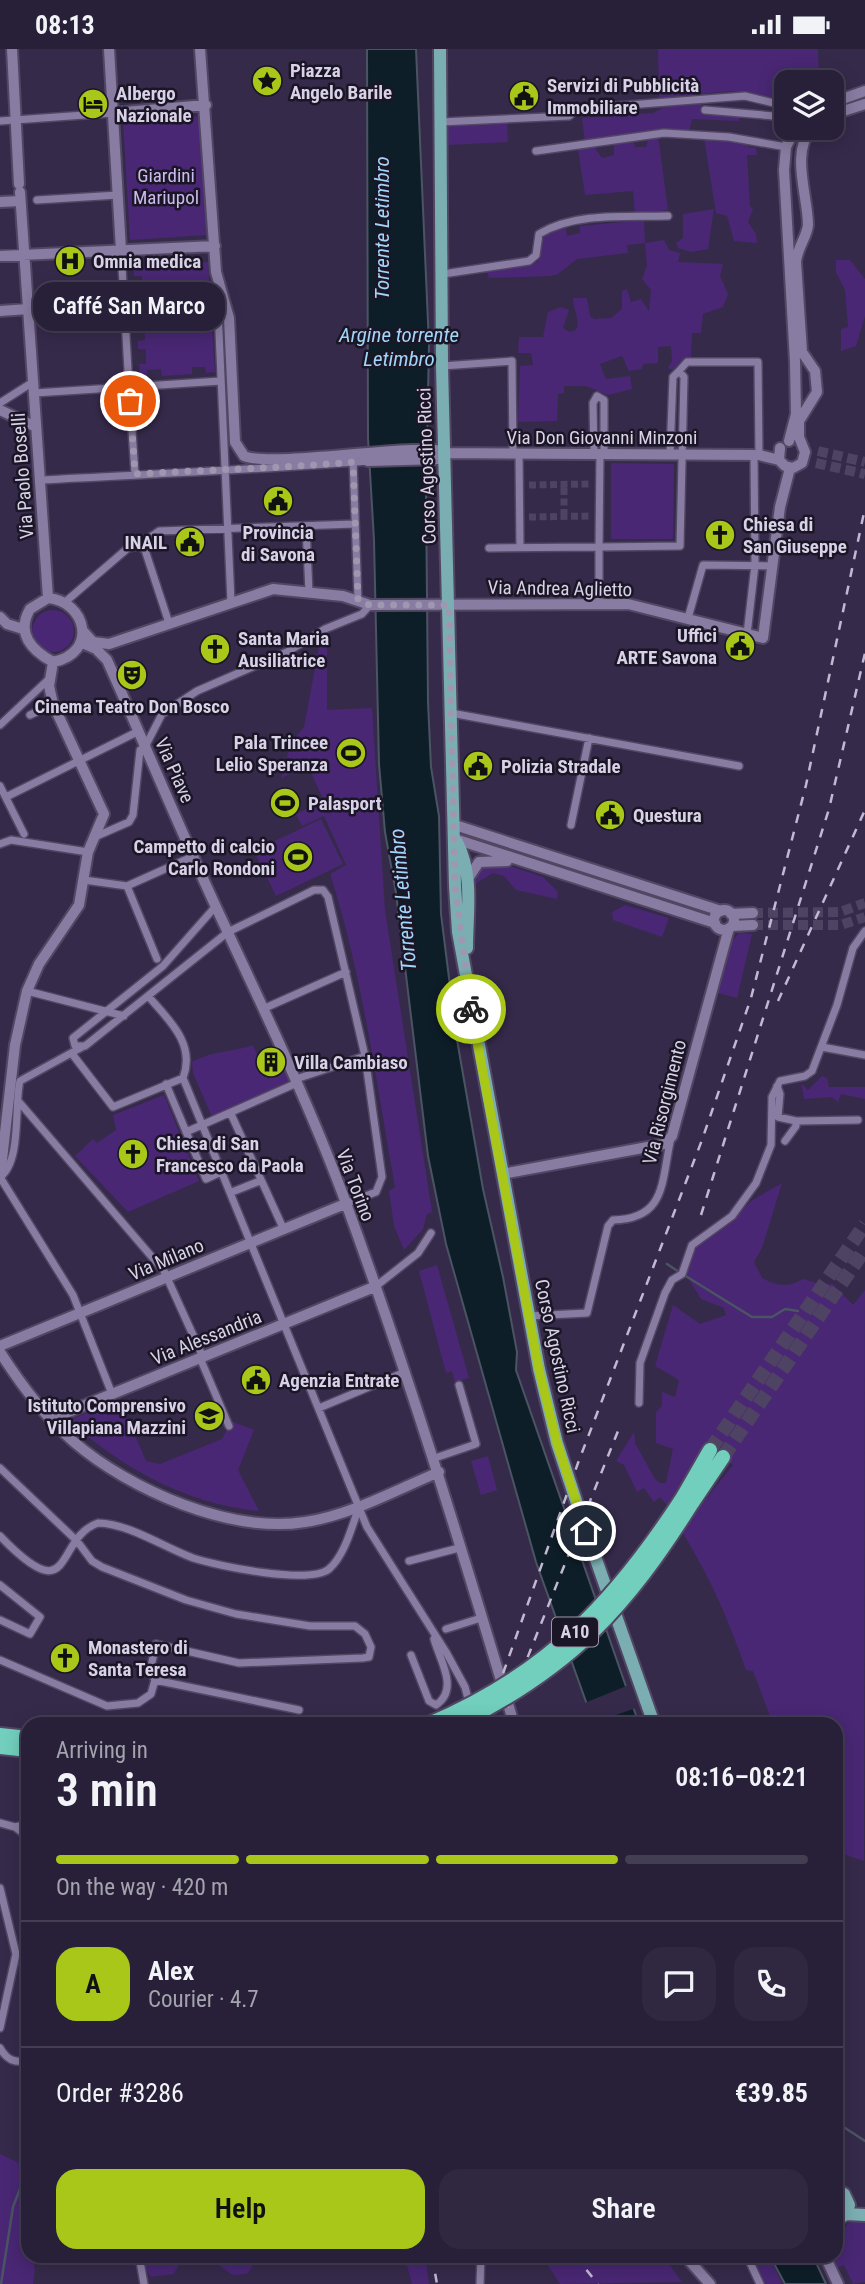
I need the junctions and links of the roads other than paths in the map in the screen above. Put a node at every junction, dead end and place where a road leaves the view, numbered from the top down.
1 (12, 49) edge
2 (109, 49) edge
3 (200, 49) edge
4 (440, 49) edge
5 (865, 91) edge
6 (844, 98) edge
7 (774, 103) edge
8 (865, 104) edge
9 (205, 105) junction
10 (705, 110) dead end
11 (844, 111) edge
12 (113, 113) junction
13 (774, 116) edge
14 (17, 120) junction
15 (0, 121) edge
16 (441, 122) junction
17 (789, 140) edge
18 (806, 140) edge
19 (786, 146) junction
20 (536, 151) dead end
21 (784, 170) junction
22 (803, 172) junction
23 (25, 195) junction
24 (118, 195) junction
25 (0, 202) edge
26 (668, 216) dead end
27 (215, 246) junction
28 (121, 250) junction
29 (25, 255) junction
30 (0, 256) edge
31 (216, 272) junction
32 (443, 274) junction
33 (124, 302) junction
34 (35, 308) junction
35 (0, 311) edge
36 (442, 366) junction
37 (221, 381) junction
38 (129, 387) junction
39 (34, 388) junction
40 (0, 403) edge
41 (0, 410) edge
42 (36, 427) junction
43 (793, 445) junction
44 (445, 453) junction
45 (516, 454) junction
46 (599, 454) junction
47 (676, 454) junction
48 (756, 455) junction
49 (367, 456) junction
50 (779, 460) junction
51 (353, 462) junction
52 (803, 463) junction
53 (790, 468) junction
54 (224, 469) junction
55 (135, 474) junction
56 (40, 480) junction
57 (589, 484) tunnel mouth
58 (600, 484) junction
59 (520, 485) junction
60 (529, 485) tunnel mouth
61 (590, 516) tunnel mouth
62 (600, 516) junction
63 (520, 517) junction
64 (529, 517) tunnel mouth
65 (355, 524) junction
66 (306, 526) junction
67 (228, 528) junction
68 (520, 547) junction
69 (600, 547) junction
70 (489, 548) dead end
71 (145, 550) junction
72 (755, 565) junction
73 (773, 566) junction
74 (309, 592) junction
75 (48, 599) junction
76 (358, 600) junction
77 (231, 602) junction
78 (64, 603) junction
79 (599, 603) junction
80 (370, 605) junction
81 (442, 605) junction
82 (688, 618) junction
83 (169, 623) junction
84 (2, 624) edge
85 (23, 629) junction
86 (747, 634) junction
87 (82, 637) junction
88 (109, 644) junction
89 (107, 660) junction
90 (53, 662) junction
91 (50, 678) junction
92 (53, 704) junction
93 (451, 713) junction
94 (30, 715) dead end
95 (0, 725) edge
96 (139, 731) junction
97 (589, 738) junction
98 (145, 747) junction
99 (80, 760) junction
100 (739, 766) dead end
101 (0, 786) edge
102 (6, 797) junction
103 (455, 825) junction
104 (571, 825) dead end
105 (24, 834) dead end
106 (97, 836) junction
107 (455, 839) junction
108 (0, 844) edge
109 (88, 852) junction
110 (194, 856) junction
111 (534, 865) junction
112 (469, 877) junction
113 (84, 880) junction
114 (127, 886) junction
115 (216, 906) junction
116 (726, 912) junction
117 (753, 913) tunnel mouth
118 (716, 925) junction
119 (753, 925) tunnel mouth
120 (731, 927) junction
121 (865, 931) edge
122 (228, 932) junction
123 (157, 959) dead end
124 (719, 959) junction
125 (346, 972) junction
126 (466, 985) junction
127 (27, 991) junction
128 (148, 996) junction
129 (265, 1008) junction
130 (107, 1012) junction
131 (124, 1016) junction
132 (85, 1046) junction
133 (822, 1047) junction
134 (73, 1055) junction
135 (865, 1055) edge
136 (365, 1056) junction
137 (183, 1078) junction
138 (296, 1081) junction
139 (166, 1084) junction
140 (777, 1086) junction
141 (9, 1098) edge
142 (232, 1114) junction
143 (796, 1121) junction
144 (858, 1121) dead end
145 (204, 1126) junction
146 (186, 1132) junction
147 (672, 1136) junction
148 (785, 1142) dead end
149 (223, 1171) junction
150 (502, 1174) junction
151 (0, 1177) edge
152 (260, 1181) junction
153 (232, 1192) junction
154 (345, 1203) junction
155 (284, 1230) junction
156 (431, 1233) dead end
157 (251, 1242) junction
158 (168, 1277) junction
159 (374, 1287) junction
160 (81, 1313) junction
161 (529, 1316) junction
162 (283, 1324) junction
163 (0, 1346) edge
164 (0, 1352) edge
165 (202, 1358) junction
166 (405, 1372) junction
167 (459, 1385) dead end
168 (112, 1394) junction
169 (639, 1403) dead end
170 (319, 1408) junction
171 (51, 1419) junction
172 (229, 1426) dead end
173 (717, 1454) tunnel mouth
174 (435, 1458) junction
175 (0, 1468) edge
176 (439, 1472) junction
177 (688, 1500) junction
178 (359, 1506) junction
179 (0, 1536) edge
180 (77, 1541) junction
181 (458, 1548) junction
182 (409, 1561) dead end
183 (0, 1585) edge
184 (481, 1618) junction
185 (0, 1621) edge
186 (446, 1629) dead end
187 (434, 1635) junction
188 (411, 1654) dead end
189 (0, 1660) edge
190 (155, 1680) junction
191 (299, 1710) dead end
192 (442, 1717) edge
193 (469, 1717) edge
194 (471, 1717) edge
195 (512, 1717) edge
196 (652, 1717) edge
197 (0, 1735) edge
198 (21, 1737) edge
199 (0, 1747) edge
200 (21, 1749) edge
201 (0, 1823) edge
202 (21, 1826) edge
203 (15, 1827) junction
204 (21, 1831) edge
205 (0, 1888) edge
206 (0, 2028) edge
207 (0, 2047) edge
208 (21, 2062) edge
209 (843, 2194) edge
210 (865, 2207) edge
211 (865, 2215) edge
212 (843, 2220) edge
213 (140, 2263) edge
214 (481, 2263) edge
215 (691, 2263) edge
216 (750, 2263) edge
217 (829, 2263) edge
218 (144, 2284) edge
219 (480, 2284) edge
220 (710, 2284) edge
221 (760, 2284) edge
222 (838, 2284) edge

1 - 14 street, Via Paolo Boselli
2 - 12 street
3 - 9 street
4 - 16 main road, Corso Agostino Ricci
5 - 6 street
7 - 16 street
8 - 11 street
9 - 12 street
9 - 27 street
10 - 13 street
12 - 14 street
12 - 24 street
14 - 15 street
14 - 23 street, Via Paolo Boselli
16 - 32 main road, Corso Agostino Ricci
17 - 19 street
18 - 22 street
19 - 20 street
19 - 21 street
21 - 22 street
21 - 43 street
22 - 43 street
23 - 24 street
23 - 25 street
23 - 29 street, Via Paolo Boselli
24 - 28 street
26 - 32 street
27 - 28 street
27 - 31 street
28 - 29 street
28 - 33 street
29 - 30 street
29 - 34 street, Via Paolo Boselli
31 - 37 street
31 - 49 street
32 - 36 main road, Corso Agostino Ricci
33 - 34 street
33 - 38 street
34 - 35 street
34 - 39 street, Via Paolo Boselli
36 - 44 main road, Corso Agostino Ricci
36 - 45 street
37 - 38 street
37 - 54 street
38 - 39 street
38 - 55 street
39 - 40 street
39 - 42 street, Via Paolo Boselli
41 - 42 street
42 - 56 street, Via Paolo Boselli
43 - 48 street, Via Don Giovanni Minzoni
43 - 50 street
43 - 52 street
43 - 52 street
44 - 45 street, Via Don Giovanni Minzoni
44 - 49 street
44 - 81 main road, Corso Agostino Ricci
45 - 46 street, Via Don Giovanni Minzoni
45 - 59 street
46 - 46 street
46 - 47 street, Via Don Giovanni Minzoni
46 - 58 street
47 - 48 street, Via Don Giovanni Minzoni
47 - 48 street
47 - 69 street
48 - 50 street, Via Don Giovanni Minzoni
48 - 72 street
49 - 51 street
50 - 53 street
51 - 54 street
51 - 65 street
52 - 53 street
53 - 73 street
54 - 55 street
54 - 67 street
55 - 56 street
56 - 75 street, Via Paolo Boselli
57 - 58 street
58 - 62 street
59 - 60 street
59 - 63 street
61 - 62 street
62 - 69 street
63 - 64 street
63 - 68 street
65 - 66 street
65 - 76 street
66 - 67 street
66 - 74 street
67 - 71 street
67 - 77 street
68 - 69 street
68 - 70 street
69 - 79 street
71 - 78 street
71 - 83 street
72 - 73 street
72 - 82 street
72 - 86 street
73 - 86 street, Via Andrea Aglietto
74 - 76 street
74 - 77 street
75 - 78 street
75 - 85 street
76 - 80 street
77 - 83 street
78 - 87 street
79 - 81 street, Via Andrea Aglietto
79 - 82 street, Via Andrea Aglietto
80 - 81 street, Via Andrea Aglietto
80 - 98 street
81 - 93 main road, Corso Agostino Ricci
82 - 86 street, Via Andrea Aglietto
83 - 88 street
84 - 85 street
85 - 90 street
87 - 88 street
87 - 89 street
87 - 90 street
88 - 89 street
89 - 96 street, Via Piave
90 - 91 street
91 - 92 street
91 - 95 street
92 - 94 street
92 - 99 street
93 - 97 street
93 - 103 main road, Corso Agostino Ricci
96 - 98 street, Via Piave
96 - 99 street
97 - 100 street
97 - 104 street
98 - 106 street
98 - 110 street, Via Piave
99 - 102 street
99 - 106 street
101 - 102 street
102 - 105 street
103 - 107 main road, Corso Agostino Ricci
103 - 116 street
106 - 109 street
107 - 111 street
107 - 112 main road, Corso Agostino Ricci
107 - 126 main road, Corso Agostino Ricci
108 - 109 street
109 - 113 street
110 - 114 street
110 - 115 street, Via Piave
111 - 112 street
111 - 118 street
112 - 126 main road, Corso Agostino Ricci
113 - 114 street
113 - 127 street
114 - 123 street
115 - 122 street, Via Piave
115 - 130 street
116 - 117 street
116 - 118 street
116 - 120 street
118 - 120 street
118 - 124 street, Via Risorgimento
119 - 120 street
120 - 124 street, Via Risorgimento
121 - 133 street
122 - 125 street
122 - 128 street
122 - 129 street, Via Torino
124 - 147 street, Via Risorgimento
125 - 129 street
125 - 136 street
126 - 150 main road, Corso Agostino Ricci
127 - 130 street
127 - 141 street
128 - 131 street
128 - 137 street
129 - 138 street, Via Torino
130 - 131 street
130 - 132 street
131 - 132 street
132 - 134 street
133 - 135 street
133 - 140 street
134 - 139 street
134 - 141 street
136 - 138 street
136 - 154 street
137 - 139 street
137 - 145 street
138 - 142 street
138 - 154 street, Via Torino
139 - 146 street
140 - 143 street
140 - 169 street
141 - 151 street
141 - 158 street
142 - 145 street
142 - 152 street
143 - 144 street
143 - 148 street
145 - 146 street
145 - 149 street
146 - 149 street
147 - 150 street
147 - 161 street, Via Risorgimento
149 - 153 street
150 - 161 main road, Corso Agostino Ricci
151 - 160 street
152 - 153 street
152 - 155 street
153 - 157 street
154 - 155 street, Via Milano
154 - 159 street, Via Torino
155 - 157 street, Via Milano
156 - 159 street
157 - 158 street, Via Milano
157 - 162 street
158 - 160 street, Via Milano
158 - 165 street
159 - 162 street, Via Alessandria
159 - 166 street, Via Torino
160 - 163 street, Via Milano
160 - 168 street
161 - 196 main road, Corso Agostino Ricci
162 - 165 street, Via Alessandria
162 - 170 street
164 - 171 street
165 - 168 street, Via Alessandria
165 - 172 street
166 - 170 street
166 - 174 street, Via Torino
167 - 174 street
168 - 171 street, Via Alessandria
170 - 178 street
171 - 178 street
173 - 177 highway, A10
174 - 176 street, Via Torino
175 - 180 street
176 - 178 street
176 - 181 street, Via Torino
177 - 192 highway, A10, bridge
177 - 194 highway, A10, bridge
178 - 180 street
178 - 187 street
179 - 180 street
180 - 190 street
181 - 182 street
181 - 184 street, Via Torino
183 - 185 street
184 - 186 street
184 - 195 street, Via Torino
187 - 188 street
187 - 193 street
189 - 190 street
190 - 191 street
197 - 198 highway
199 - 200 highway
201 - 203 street
202 - 203 street
203 - 204 street
205 - 206 street
207 - 208 street
209 - 210 main road
211 - 212 main road
213 - 218 street
214 - 219 street
215 - 220 street
216 - 221 street
217 - 222 street

